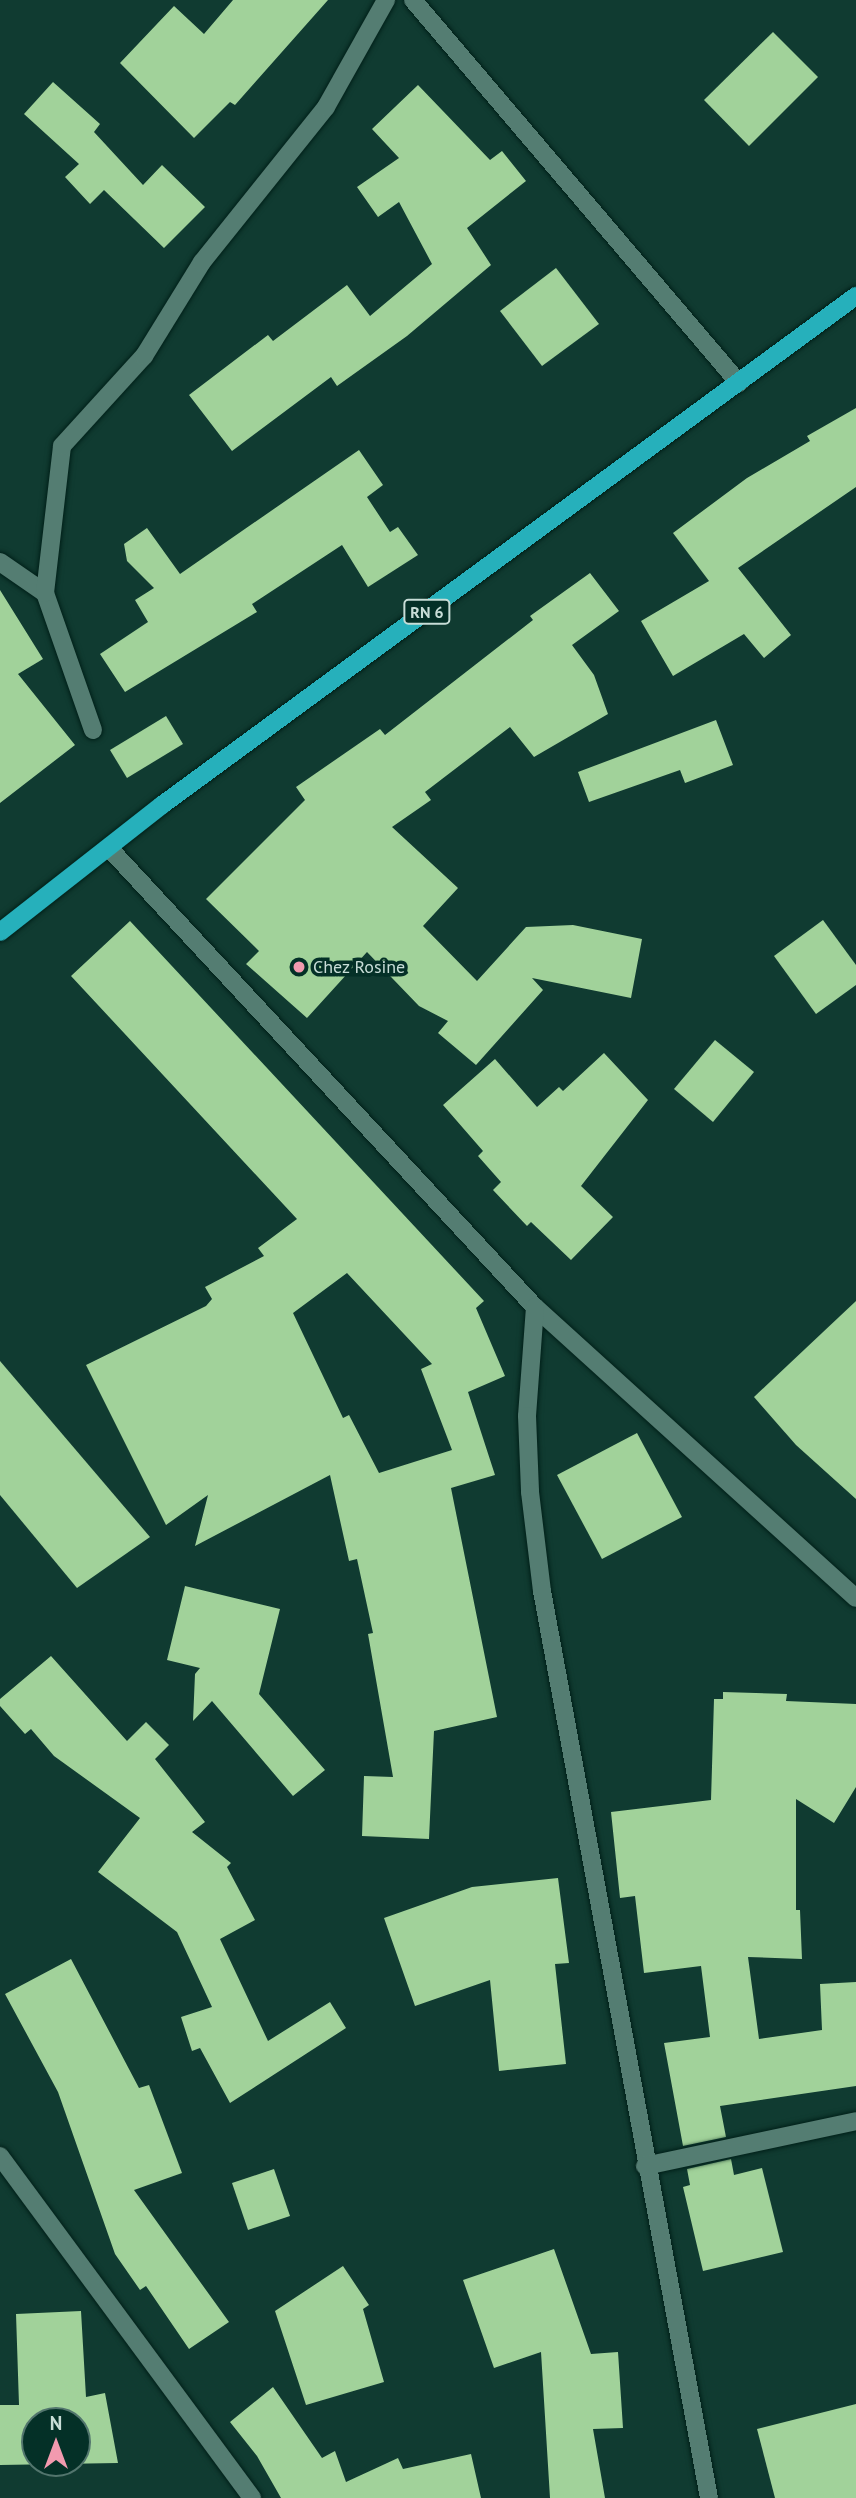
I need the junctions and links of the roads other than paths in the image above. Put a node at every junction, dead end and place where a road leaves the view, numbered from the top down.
1 (386, 0) edge
2 (413, 0) edge
3 (856, 296) edge
4 (739, 383) junction
5 (0, 562) edge
6 (45, 593) junction
7 (93, 730) dead end
8 (109, 848) junction
9 (0, 932) edge
10 (534, 1307) junction
11 (856, 1598) edge
12 (856, 2121) edge
13 (0, 2156) edge
14 (645, 2166) junction
15 (252, 2498) edge
16 (709, 2498) edge

1 - 6 street
2 - 4 street
3 - 4 main road, RN 6
4 - 8 main road, RN 6
5 - 6 street
6 - 7 street
8 - 9 main road, RN 6
8 - 10 street
10 - 11 street
10 - 14 street
12 - 14 street
13 - 15 street
14 - 16 street

